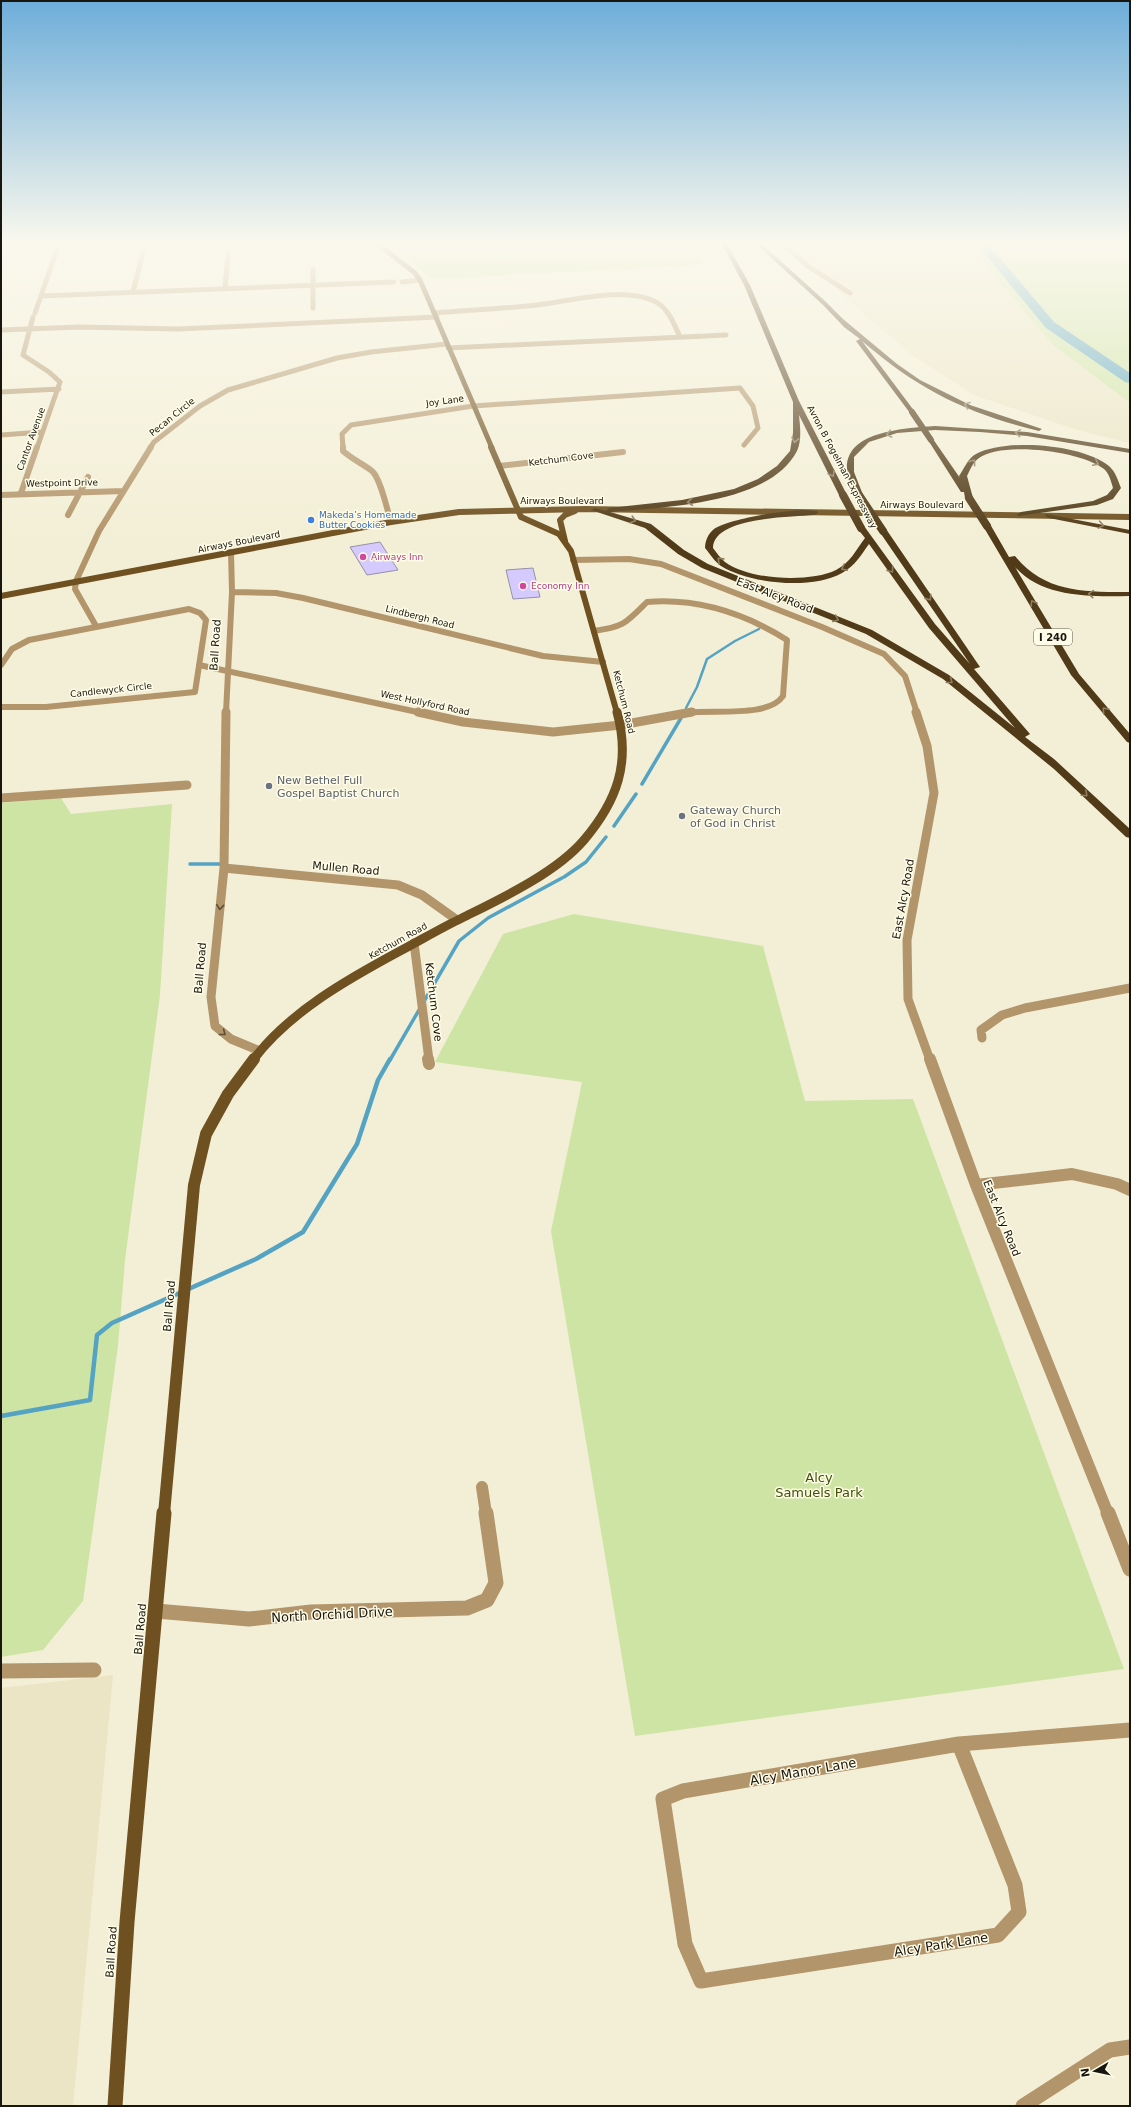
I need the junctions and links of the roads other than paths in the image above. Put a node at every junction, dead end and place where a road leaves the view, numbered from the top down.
1 (26, 342) edge
2 (446, 342) edge
3 (543, 342) edge
4 (772, 342) edge
5 (859, 342) edge
6 (868, 342) edge
7 (448, 346) junction
8 (59, 389) junction
9 (1, 392) edge
10 (796, 401) junction
11 (473, 406) junction
12 (42, 432) junction
13 (1, 435) edge
14 (744, 445) dead end
15 (1128, 450) edge
16 (623, 452) dead end
17 (499, 466) junction
18 (88, 477) dead end
19 (81, 491) junction
20 (123, 491) junction
21 (21, 493) junction
22 (1, 495) edge
23 (969, 498) junction
24 (585, 509) junction
25 (518, 510) junction
26 (596, 510) junction
27 (609, 510) junction
28 (814, 513) junction
29 (68, 514) dead end
30 (1021, 514) junction
31 (1049, 516) junction
32 (1130, 516) edge
33 (391, 522) junction
34 (1130, 532) edge
35 (868, 539) junction
36 (565, 541) junction
37 (996, 542) junction
38 (231, 552) junction
39 (573, 560) junction
40 (76, 581) junction
41 (232, 592) junction
42 (1130, 594) edge
43 (1, 596) edge
44 (96, 626) junction
45 (594, 631) junction
46 (603, 662) junction
47 (1, 665) edge
48 (199, 665) junction
49 (227, 670) junction
50 (993, 696) junction
51 (1, 707) edge
52 (621, 725) junction
53 (1130, 740) edge
54 (1057, 767) junction
55 (187, 785) dead end
56 (1, 798) edge
57 (1130, 835) edge
58 (224, 865) junction
59 (457, 920) junction
60 (414, 943) junction
61 (1130, 988) edge
62 (982, 1038) dead end
63 (260, 1051) junction
64 (429, 1064) dead end
65 (976, 1185) junction
66 (1130, 1190) edge
67 (482, 1487) dead end
68 (1130, 1569) edge
69 (156, 1611) junction
70 (94, 1670) dead end
71 (1, 1672) edge
72 (1130, 1730) edge
73 (960, 1744) junction
74 (701, 1981) joint
75 (1130, 2047) edge
76 (115, 2106) edge
77 (1023, 2106) edge

1 - 8 street
2 - 7 main road
3 - 7 street, Pecan Circle
4 - 10 highway, Avron B Fogelman Expressway
5 - 23 highway, I 240, bridge
15 -> 6 highway
7 - 11 main road
7 - 20 street, Pecan Circle
8 - 9 street
8 - 12 street, Cantor Avenue
10 -> 27 highway
10 -> 35 highway, Avron B Fogelman Expressway, bridge
11 - 14 street, Joy Lane
11 - 17 main road
11 - 33 street, Joy Lane
12 - 13 street
12 - 21 street, Cantor Avenue
15 -> 50 highway, bridge
16 - 17 street, Ketchum Cove
17 - 25 main road
18 - 19 street
19 - 20 street, Westpoint Drive
19 - 21 street, Westpoint Drive
19 - 29 street
20 - 40 street, Pecan Circle
21 - 22 street, Westpoint Drive
23 -> 30 highway
23 - 37 highway, I 240, bridge
24 - 25 main road, Airways Boulevard
24 - 26 main road, Airways Boulevard
24 - 36 main road, Ketchum Road
25 - 33 main road, Airways Boulevard
25 - 36 main road
26 - 27 main road, Airways Boulevard
26 -> 54 highway
27 - 28 main road, Airways Boulevard
28 - 30 main road, Airways Boulevard
35 -> 28 highway
30 - 31 main road, Airways Boulevard
31 - 32 main road, Airways Boulevard
31 -> 34 highway
33 - 38 main road, Airways Boulevard
35 -> 50 highway, Avron B Fogelman Expressway
36 - 39 main road, Ketchum Road
42 -> 37 highway
53 -> 37 highway, I 240
38 - 40 main road, Airways Boulevard
38 - 41 street, Ball Road
39 - 45 main road, Ketchum Road
39 - 65 street, East Alcy Road
40 - 43 main road, Airways Boulevard
40 - 44 street
41 - 46 street, Lindbergh Road
41 - 49 street, Ball Road
44 - 47 street, Candlewyck Circle
44 - 48 street, Candlewyck Circle
45 - 46 main road, Ketchum Road
45 - 52 street, West Hollyford Road
46 - 52 main road, Ketchum Road
48 - 49 street
48 - 51 street, Candlewyck Circle
49 - 52 street, West Hollyford Road
49 - 58 street, Ball Road
50 - 54 highway, Avron B Fogelman Expressway
52 - 59 main road, Ketchum Road
54 -> 57 highway
55 - 56 street
58 - 59 street, Mullen Road
58 -> 63 street, Ball Road
59 - 60 main road, Ketchum Road
60 - 63 main road, Ketchum Road
60 - 64 street, Ketchum Cove
61 - 62 street
63 - 69 main road, Ball Road
65 - 66 street
65 - 68 street, East Alcy Road
67 - 69 street, North Orchid Drive
69 - 76 main road, Ball Road
70 - 71 street
72 - 73 street, Alcy Manor Lane
73 - 74 street, Alcy Manor Lane
73 - 74 street, Alcy Park Lane
75 - 77 street

